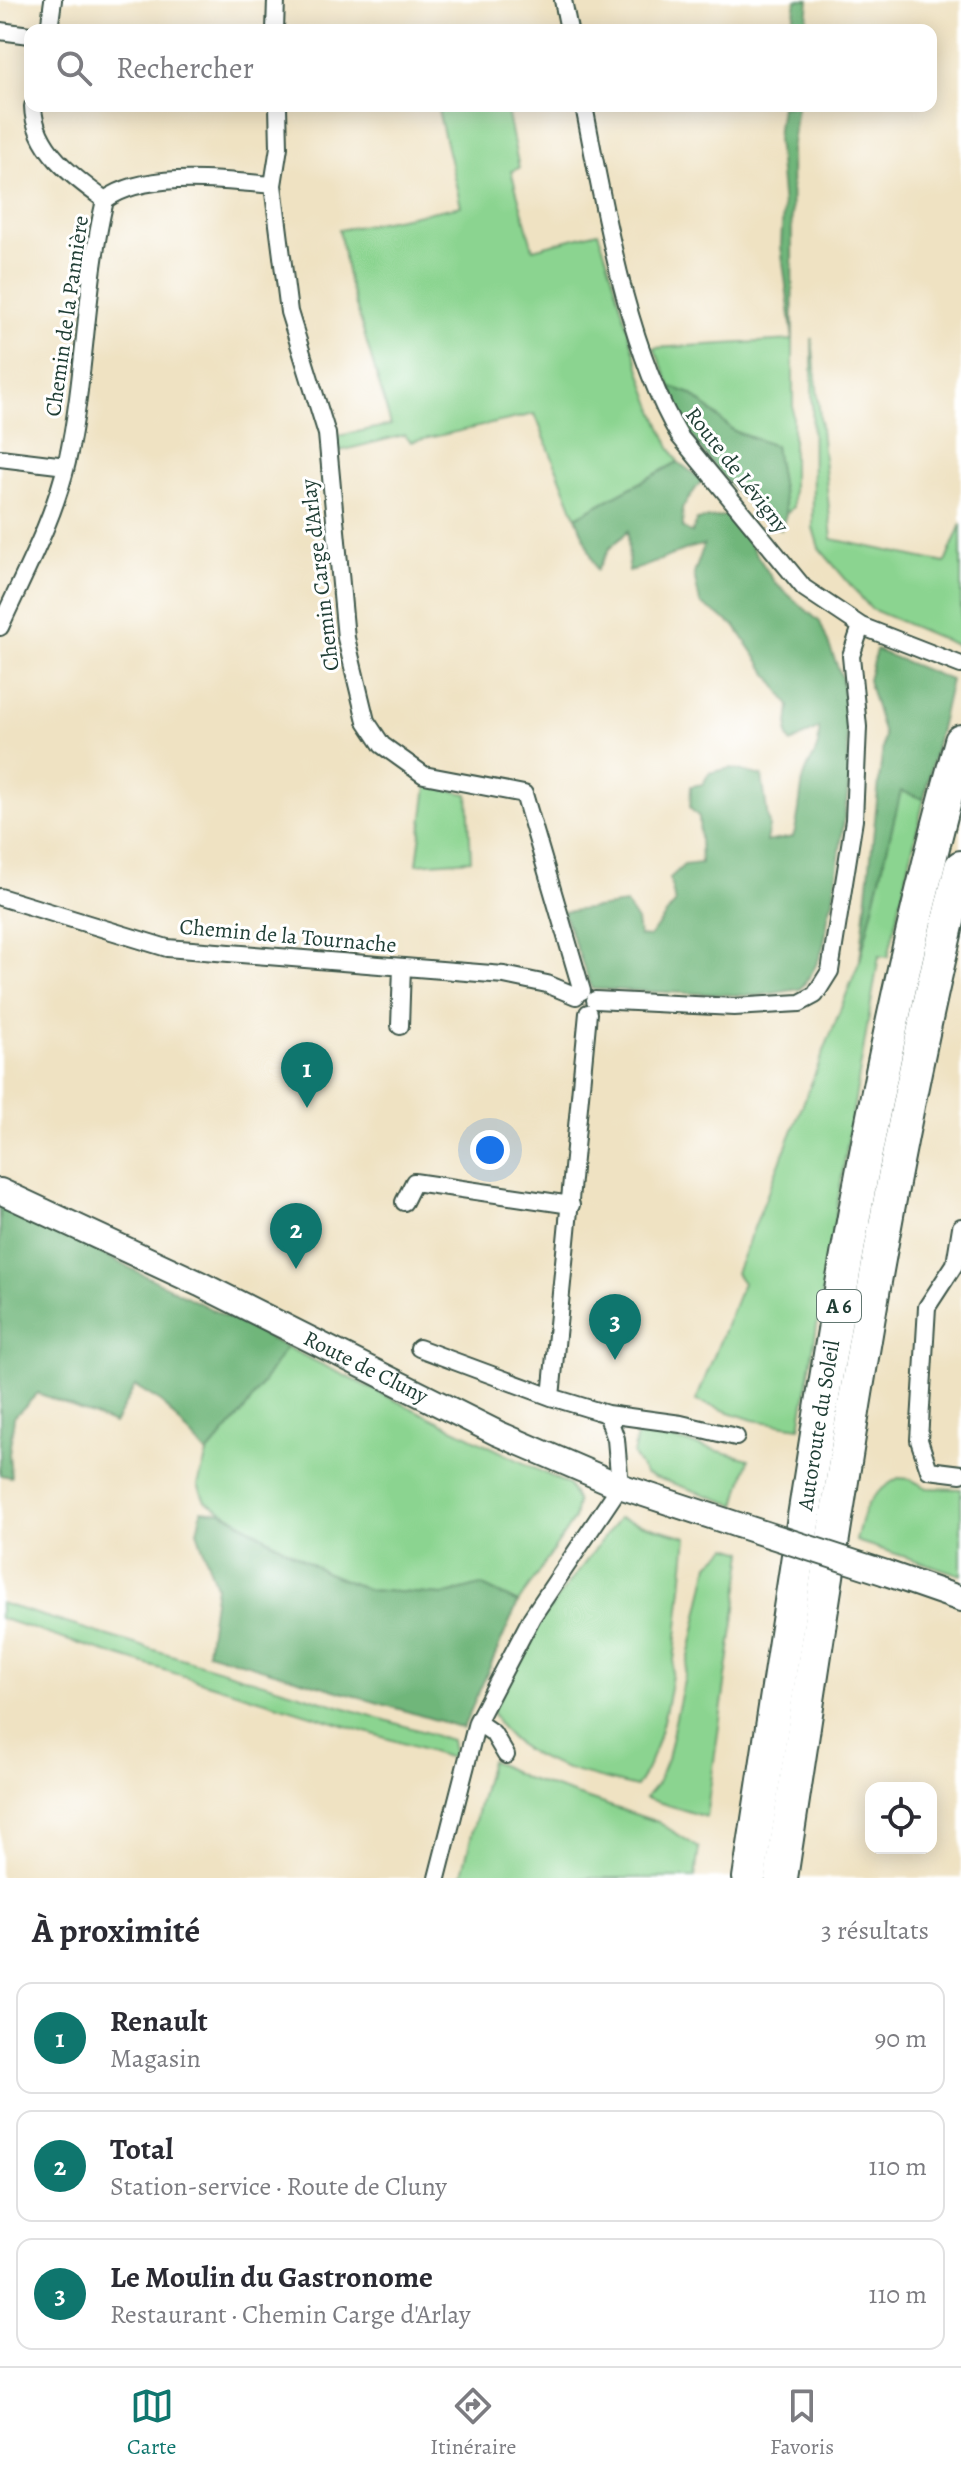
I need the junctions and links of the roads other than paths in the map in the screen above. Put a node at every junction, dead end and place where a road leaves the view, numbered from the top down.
1 (53, 0) edge
2 (276, 0) edge
3 (563, 0) edge
4 (50, 24) edge
5 (275, 24) edge
6 (568, 24) edge
7 (0, 31) edge
8 (24, 34) edge
9 (33, 112) edge
10 (278, 112) edge
11 (585, 112) edge
12 (273, 185) junction
13 (105, 200) junction
14 (0, 458) edge
15 (66, 466) junction
16 (861, 626) junction
17 (0, 627) edge
18 (961, 665) edge
19 (961, 741) edge
20 (961, 867) edge
21 (0, 897) edge
22 (402, 967) junction
23 (585, 1000) junction
24 (400, 1026) dead end
25 (0, 1191) edge
26 (404, 1202) dead end
27 (571, 1205) junction
28 (961, 1227) edge
29 (419, 1348) dead end
30 (551, 1397) junction
31 (607, 1414) junction
32 (736, 1437) dead end
33 (961, 1474) edge
34 (620, 1486) junction
35 (961, 1599) edge
36 (477, 1722) junction
37 (506, 1755) dead end
38 (437, 1878) edge
39 (749, 1878) edge
40 (781, 1878) edge

1 - 4 street
2 - 5 street
3 - 6 street
7 - 8 street
9 - 13 street
10 - 12 street
11 - 16 street, Route de Lévigny
12 - 13 street, Chemin de la Pannière
12 - 23 street, Chemin Carge d'Arlay
13 - 15 street, Chemin de la Pannière
14 - 15 street
15 - 17 street, Chemin de la Pannière
16 - 18 street, Route de Lévigny
16 - 23 street, Chemin de la Tournache
19 - 39 highway, Autoroute du Soleil / A 6
20 - 40 highway, Autoroute du Soleil / A 6
21 - 22 street, Chemin de la Tournache
22 - 23 street, Chemin de la Tournache
22 - 24 street
23 - 27 street, Chemin Carge d'Arlay
25 - 34 main road, Route de Cluny
26 - 27 street
27 - 30 street, Chemin Carge d'Arlay
28 - 33 street
29 - 30 street
30 - 31 street
31 - 32 street
31 - 34 street
34 - 35 main road, Route de Cluny, bridge
34 - 36 street
36 - 37 street
36 - 38 street

